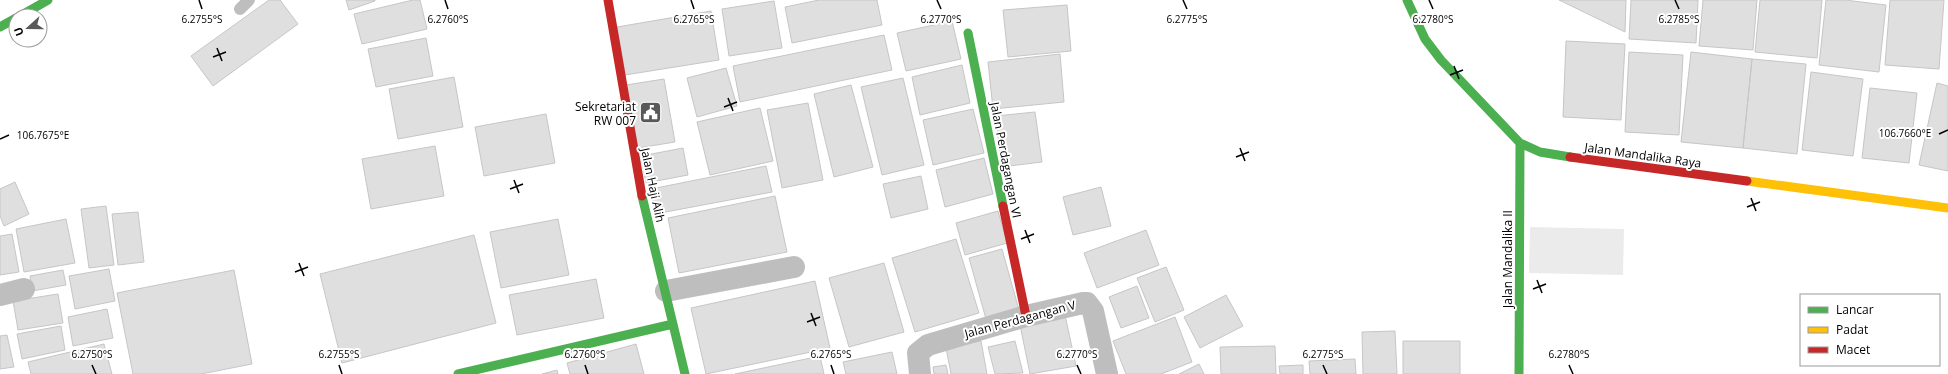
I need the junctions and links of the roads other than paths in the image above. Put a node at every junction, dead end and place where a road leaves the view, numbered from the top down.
1 (48, 0) edge
2 (249, 0) edge
3 (608, 0) edge
4 (1407, 0) edge
5 (34, 8) edge
6 (240, 9) dead end
7 (968, 33) dead end
8 (1520, 143) junction
9 (1948, 208) edge
10 (794, 267) dead end
11 (24, 289) dead end
12 (666, 291) junction
13 (0, 295) edge
14 (1026, 316) junction
15 (673, 324) junction
16 (458, 374) edge
17 (685, 374) edge
18 (920, 374) edge
19 (1107, 374) edge
20 (1519, 374) edge

1 - 5 main road
2 - 6 lane
3 - 12 main road, Jalan Haji Alih
4 - 8 main road, Jalan Mandalika Raya
7 - 14 main road, Jalan Perdagangan VI
8 - 9 main road, Jalan Mandalika Raya
8 - 20 main road, Jalan Mandalika II
10 - 12 street
11 - 13 street
12 - 15 main road, Jalan Haji Alih
14 - 18 street, Jalan Perdagangan V
14 - 19 street, Jalan Perdagangan V
15 - 16 main road
15 - 17 main road, Jalan Haji Alih

